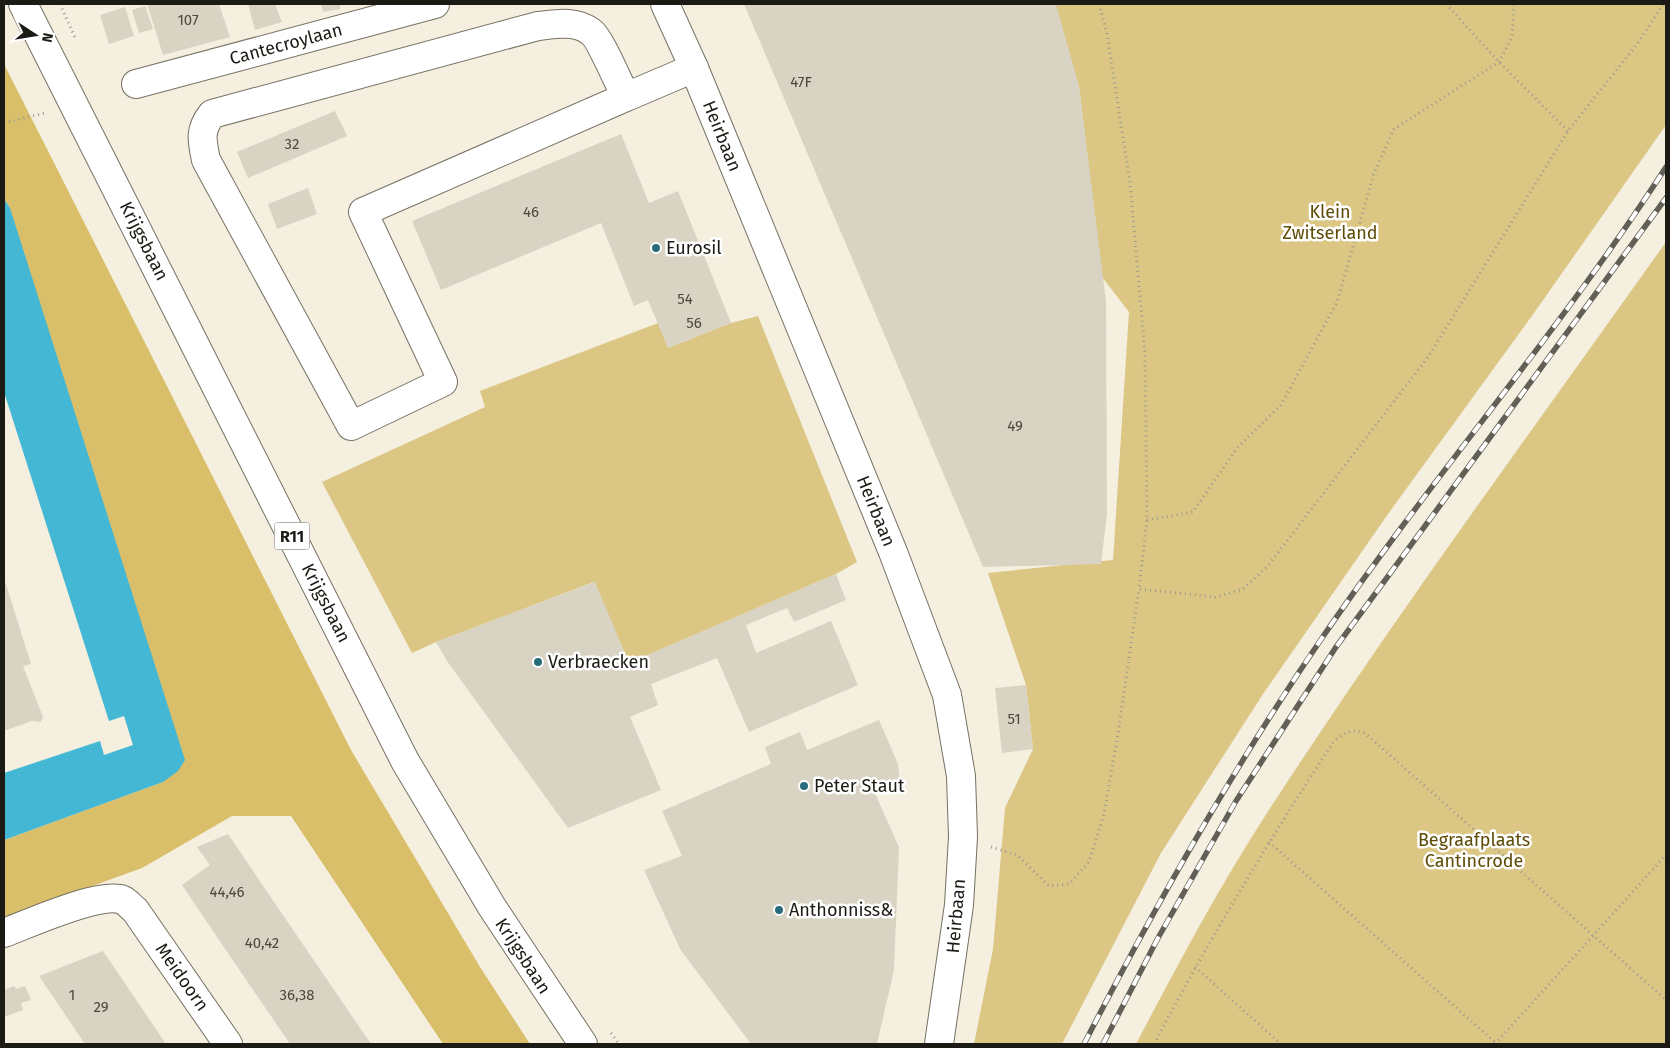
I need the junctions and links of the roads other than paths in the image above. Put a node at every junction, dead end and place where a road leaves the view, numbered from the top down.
1 (435, 4) edge
2 (665, 4) edge
3 (26, 6) edge
4 (694, 68) junction
5 (136, 84) dead end
6 (626, 97) junction
7 (4, 933) edge
8 (228, 1044) edge
9 (583, 1044) edge
10 (939, 1044) edge

1 - 5 street, Cantecroylaan
2 - 4 street, Heirbaan
3 - 9 street, Krijgsbaan / R11
4 - 6 street
4 - 10 street, Heirbaan
6 - 6 street
7 - 8 street, Meidoorn

